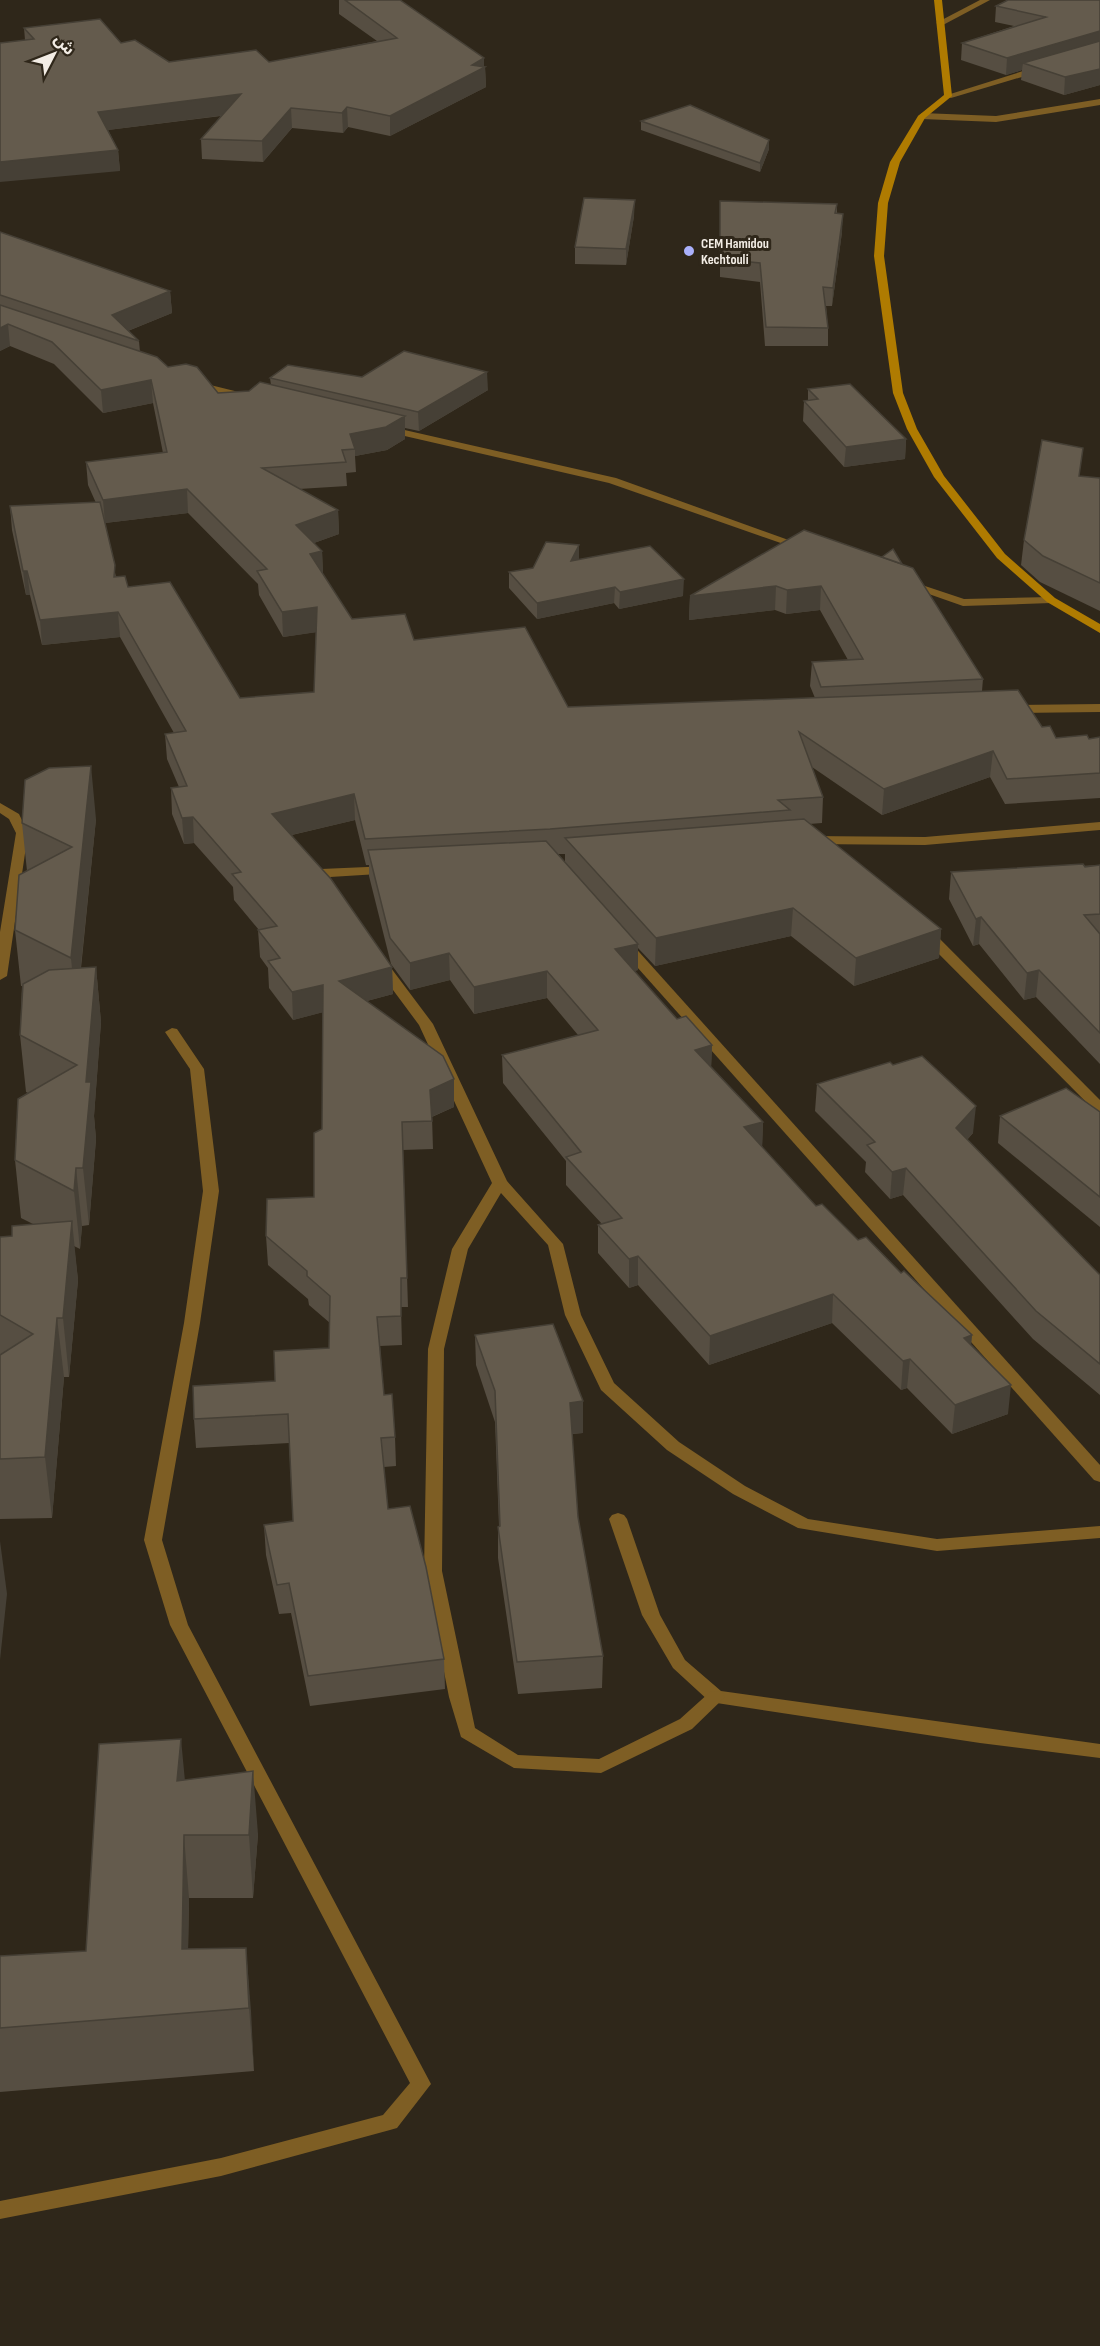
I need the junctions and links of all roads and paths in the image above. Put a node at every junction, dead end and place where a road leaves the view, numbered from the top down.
1 (938, 0) edge
2 (986, 0) edge
3 (940, 23) junction
4 (1046, 67) edge
5 (948, 96) junction
6 (1100, 102) edge
7 (922, 116) junction
8 (179, 380) edge
9 (256, 399) edge
10 (369, 425) edge
11 (819, 553) edge
12 (896, 580) edge
13 (1051, 600) junction
14 (1100, 629) edge
15 (1100, 708) edge
16 (996, 709) edge
17 (0, 807) edge
18 (1100, 826) edge
19 (827, 839) junction
20 (792, 842) edge
21 (843, 854) edge
22 (401, 869) edge
23 (338, 901) edge
24 (915, 923) edge
25 (614, 932) edge
26 (374, 955) edge
27 (0, 976) edge
28 (172, 1032) dead end
29 (1100, 1108) edge
30 (500, 1184) junction
31 (1100, 1476) edge
32 (618, 1519) dead end
33 (1100, 1532) edge
34 (716, 1697) junction
35 (1100, 1751) edge
36 (0, 2210) edge

1 - 3 main road
2 - 3 street
3 - 5 main road
4 - 5 street
5 - 7 main road
6 - 7 street
7 - 13 main road
8 - 9 street
10 - 11 street
12 - 13 street
13 - 14 main road
15 - 16 street
17 - 27 street
18 - 19 street
19 - 20 street
19 - 21 street
22 - 23 street
24 - 29 street
25 - 31 street
26 - 30 street
28 - 36 street
30 - 33 street
30 - 34 street
32 - 34 street
34 - 35 street

